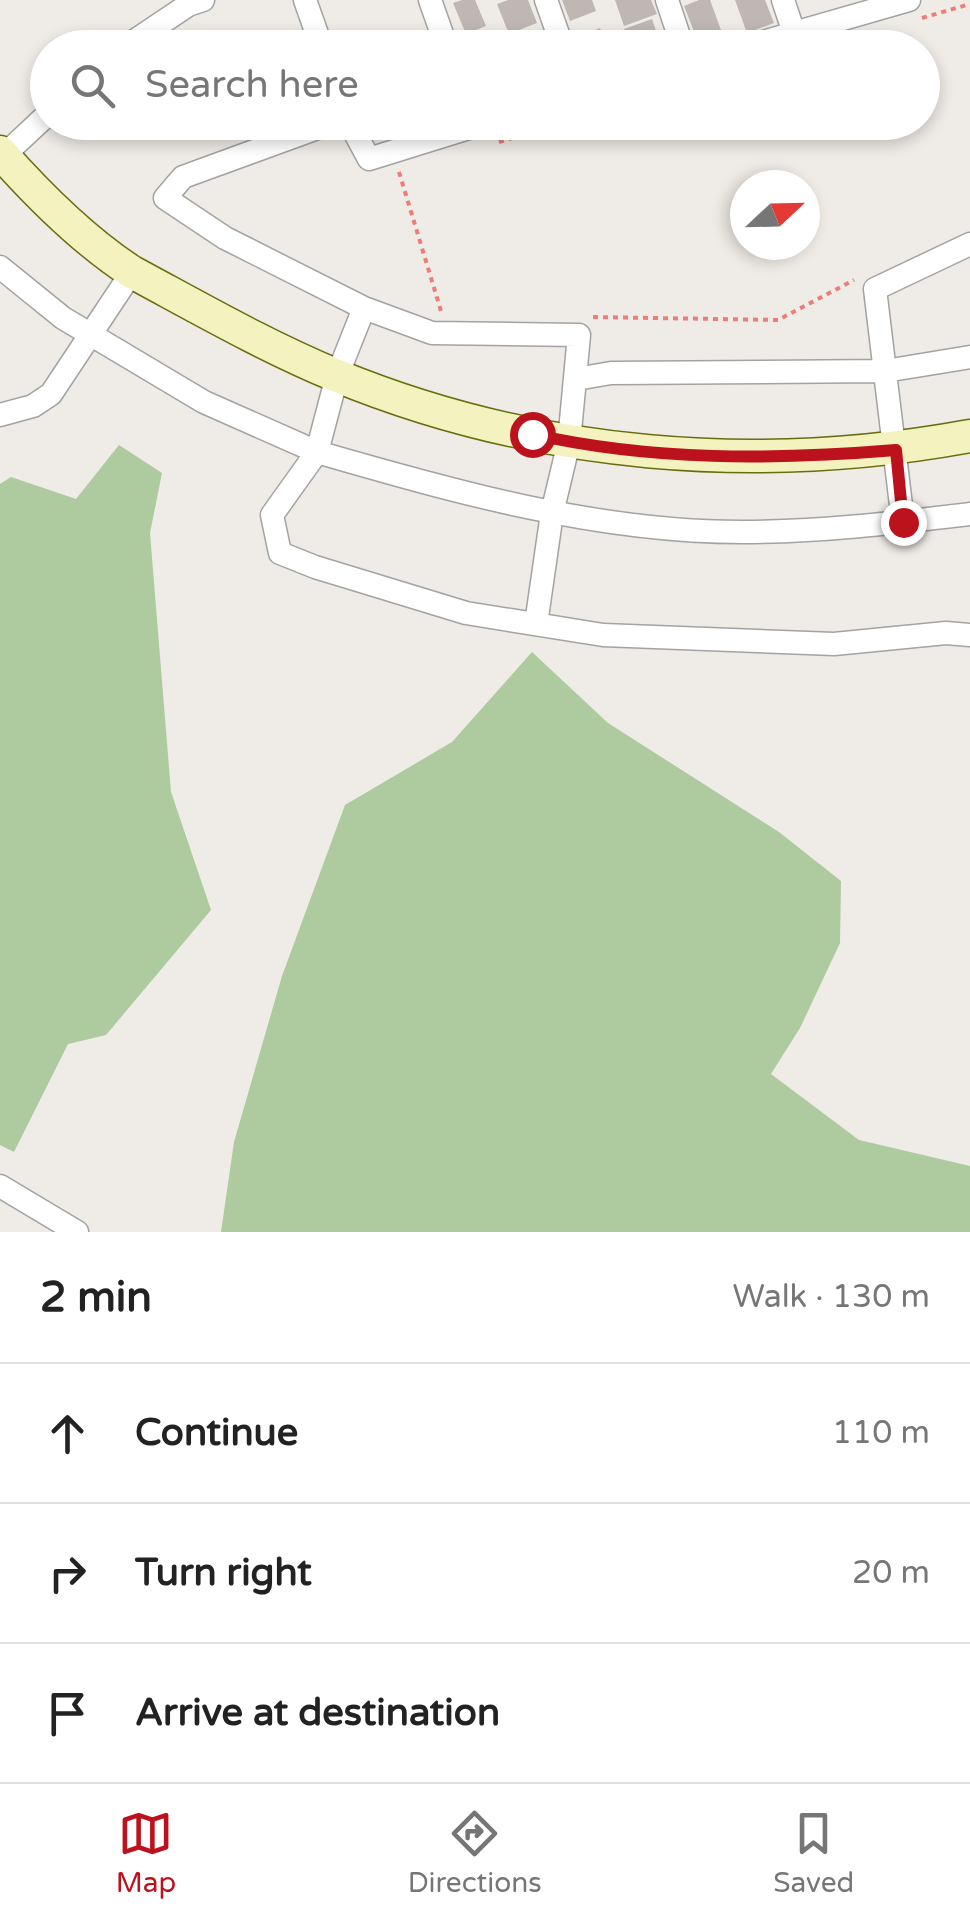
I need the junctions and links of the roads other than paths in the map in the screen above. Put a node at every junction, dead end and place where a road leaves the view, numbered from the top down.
1 (203, 0) edge
2 (306, 0) edge
3 (430, 0) edge
4 (546, 0) edge
5 (667, 0) edge
6 (783, 0) edge
7 (904, 1) edge
8 (151, 30) edge
9 (316, 30) edge
10 (441, 30) edge
11 (557, 30) edge
12 (676, 30) edge
13 (793, 30) edge
14 (804, 30) edge
15 (30, 130) edge
16 (285, 140) edge
17 (359, 140) edge
18 (441, 140) edge
19 (2, 154) edge
20 (970, 244) edge
21 (0, 267) edge
22 (132, 272) junction
23 (364, 308) junction
24 (90, 334) junction
25 (970, 357) edge
26 (886, 371) junction
27 (337, 376) junction
28 (576, 379) junction
29 (0, 415) edge
30 (970, 436) edge
31 (569, 442) junction
32 (896, 450) junction
33 (316, 452) junction
34 (552, 513) junction
35 (970, 514) edge
36 (903, 522) junction
37 (536, 624) junction
38 (970, 635) edge
39 (0, 1186) edge
40 (76, 1232) edge

1 - 8 street
2 - 9 street
3 - 10 street
4 - 11 street
5 - 12 street
6 - 13 street
7 - 14 street
15 - 19 street
16 - 23 street
17 - 18 street
19 - 22 street
20 - 26 street
21 - 24 street
22 - 24 street
22 - 27 street
23 - 27 street
23 - 28 street
24 - 29 street
24 - 33 street
25 - 26 street
26 - 28 street
26 - 32 street
27 - 31 street
27 - 33 street
28 - 31 street
30 - 32 street
31 - 32 street
31 - 34 street
32 - 36 street
33 - 34 street
33 - 37 street
34 - 36 street
34 - 37 street
35 - 36 street
37 - 38 street
39 - 40 street

